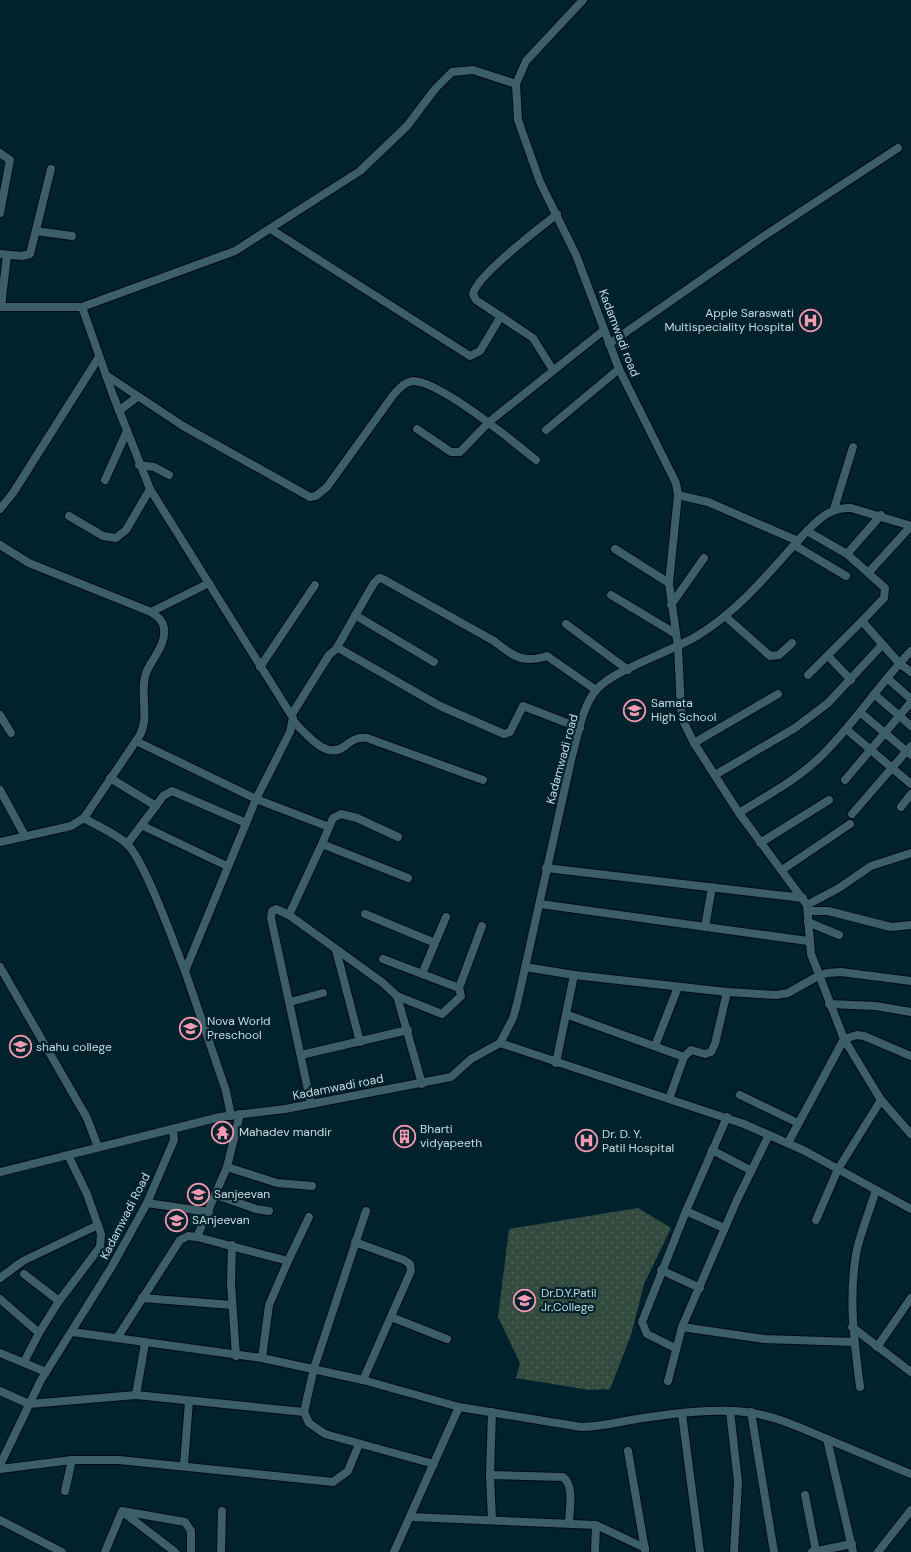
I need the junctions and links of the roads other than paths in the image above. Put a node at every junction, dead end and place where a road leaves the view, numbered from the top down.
1 (583, 0) edge
2 (516, 84) junction
3 (898, 148) dead end
4 (0, 153) edge
5 (51, 169) dead end
6 (0, 213) edge
7 (557, 214) junction
8 (272, 230) junction
9 (36, 231) junction
10 (72, 236) dead end
11 (4, 254) edge
12 (1, 307) edge
13 (82, 307) junction
14 (501, 316) junction
15 (604, 330) junction
16 (609, 344) junction
17 (98, 357) junction
18 (553, 370) junction
19 (619, 370) junction
20 (106, 375) junction
21 (137, 397) junction
22 (119, 411) junction
23 (489, 422) junction
24 (417, 429) dead end
25 (546, 430) dead end
26 (126, 431) junction
27 (853, 447) dead end
28 (536, 460) dead end
29 (139, 465) junction
30 (169, 475) dead end
31 (105, 480) dead end
32 (150, 489) junction
33 (678, 495) junction
34 (0, 509) edge
35 (834, 509) junction
36 (881, 515) junction
37 (69, 516) dead end
38 (911, 526) edge
39 (808, 531) junction
40 (796, 543) junction
41 (0, 545) edge
42 (615, 549) dead end
43 (847, 554) junction
44 (704, 558) dead end
45 (869, 572) junction
46 (846, 576) dead end
47 (210, 583) junction
48 (669, 583) junction
49 (315, 585) dead end
50 (611, 595) dead end
51 (671, 605) junction
52 (151, 612) junction
53 (355, 615) junction
54 (725, 616) junction
55 (862, 621) junction
56 (566, 624) dead end
57 (676, 634) junction
58 (792, 643) dead end
59 (882, 645) junction
60 (678, 647) junction
61 (336, 649) junction
62 (911, 650) edge
63 (828, 656) junction
64 (434, 662) dead end
65 (899, 663) junction
66 (260, 667) junction
67 (628, 670) junction
68 (911, 672) edge
69 (808, 675) dead end
70 (887, 678) junction
71 (851, 680) junction
72 (596, 690) junction
73 (778, 694) dead end
74 (874, 694) junction
75 (911, 700) edge
76 (861, 713) junction
77 (0, 715) edge
78 (899, 716) junction
79 (293, 718) junction
80 (911, 726) edge
81 (580, 728) junction
82 (846, 729) junction
83 (11, 733) dead end
84 (885, 733) junction
85 (136, 741) junction
86 (694, 743) junction
87 (871, 750) junction
88 (909, 751) edge
89 (893, 767) junction
90 (715, 775) junction
91 (110, 778) junction
92 (483, 780) dead end
93 (846, 780) dead end
94 (911, 784) edge
95 (0, 790) edge
96 (911, 794) edge
97 (256, 799) junction
98 (829, 800) dead end
99 (156, 806) junction
100 (901, 807) dead end
101 (739, 813) junction
102 (852, 814) dead end
103 (84, 818) junction
104 (246, 823) junction
105 (850, 824) dead end
106 (142, 826) junction
107 (329, 828) junction
108 (25, 836) junction
109 (398, 837) dead end
110 (0, 842) edge
111 (760, 843) junction
112 (127, 844) junction
113 (322, 844) junction
114 (911, 853) edge
115 (227, 866) junction
116 (546, 868) junction
117 (782, 870) junction
118 (408, 878) dead end
119 (712, 887) junction
120 (540, 904) junction
121 (806, 905) junction
122 (365, 914) dead end
123 (289, 915) junction
124 (446, 918) dead end
125 (808, 922) junction
126 (911, 925) edge
127 (482, 926) dead end
128 (705, 927) junction
129 (840, 935) dead end
130 (808, 941) junction
131 (435, 943) junction
132 (336, 950) junction
133 (383, 959) dead end
134 (525, 967) junction
135 (0, 968) edge
136 (184, 971) junction
137 (422, 974) junction
138 (574, 975) junction
139 (818, 976) junction
140 (911, 981) edge
141 (678, 987) junction
142 (459, 988) junction
143 (726, 992) junction
144 (323, 993) dead end
145 (397, 996) junction
146 (290, 1002) junction
147 (829, 1004) junction
148 (911, 1012) edge
149 (568, 1015) junction
150 (408, 1030) junction
151 (844, 1039) junction
152 (360, 1042) junction
153 (500, 1043) junction
154 (655, 1046) junction
155 (301, 1055) junction
156 (911, 1056) edge
157 (684, 1057) junction
158 (556, 1063) junction
159 (422, 1084) junction
160 (740, 1095) dead end
161 (669, 1099) junction
162 (881, 1100) junction
163 (311, 1104) junction
164 (240, 1114) junction
165 (231, 1116) junction
166 (727, 1117) junction
167 (798, 1123) junction
168 (174, 1130) junction
169 (911, 1134) edge
170 (768, 1135) junction
171 (788, 1143) junction
172 (98, 1147) junction
173 (712, 1150) junction
174 (68, 1155) junction
175 (227, 1167) junction
176 (838, 1169) junction
177 (750, 1170) junction
178 (0, 1172) edge
179 (312, 1186) dead end
180 (876, 1190) junction
181 (216, 1195) junction
182 (147, 1203) junction
183 (911, 1209) edge
184 (270, 1211) dead end
185 (366, 1211) dead end
186 (686, 1211) junction
187 (209, 1212) junction
188 (309, 1217) dead end
189 (816, 1220) dead end
190 (98, 1225) junction
191 (724, 1228) junction
192 (197, 1236) junction
193 (355, 1242) junction
194 (232, 1245) junction
195 (288, 1261) junction
196 (661, 1270) junction
197 (24, 1274) dead end
198 (0, 1278) edge
199 (700, 1288) junction
200 (142, 1298) junction
201 (911, 1298) edge
202 (0, 1299) edge
203 (59, 1301) junction
204 (232, 1305) junction
205 (391, 1318) junction
206 (682, 1327) junction
207 (852, 1327) junction
208 (72, 1332) junction
209 (39, 1334) junction
210 (117, 1338) junction
211 (447, 1339) dead end
212 (854, 1342) junction
213 (144, 1343) junction
214 (877, 1346) junction
215 (675, 1348) junction
216 (0, 1353) edge
217 (236, 1356) junction
218 (262, 1358) junction
219 (24, 1362) junction
220 (314, 1368) junction
221 (46, 1372) junction
222 (911, 1372) edge
223 (363, 1380) junction
224 (668, 1381) dead end
225 (860, 1387) dead end
226 (0, 1391) edge
227 (136, 1395) junction
228 (189, 1401) junction
229 (29, 1404) junction
230 (459, 1407) junction
231 (730, 1411) junction
232 (304, 1412) junction
233 (492, 1412) junction
234 (751, 1412) junction
235 (682, 1414) junction
236 (827, 1440) junction
237 (359, 1444) junction
238 (628, 1451) dead end
239 (72, 1460) junction
240 (434, 1464) junction
241 (0, 1465) edge
242 (184, 1465) junction
243 (0, 1469) edge
244 (911, 1474) edge
245 (490, 1475) junction
246 (65, 1490) dead end
247 (804, 1496) dead end
248 (911, 1510) edge
249 (122, 1511) junction
250 (222, 1511) dead end
251 (411, 1517) junction
252 (0, 1520) edge
253 (492, 1520) junction
254 (569, 1524) junction
255 (596, 1525) junction
256 (852, 1548) edge
257 (645, 1550) edge
258 (62, 1552) edge
259 (105, 1552) edge
260 (175, 1552) edge
261 (191, 1552) edge
262 (221, 1552) edge
263 (394, 1552) edge
264 (595, 1552) edge
265 (700, 1552) edge
266 (734, 1552) edge
267 (774, 1552) edge
268 (814, 1552) edge
269 (878, 1552) edge

1 - 2 street, Kadamwadi road
2 - 7 street, Kadamwadi road
2 - 8 street
3 - 16 street
4 - 6 street
5 - 9 street
7 - 14 street
7 - 15 street, Kadamwadi road
8 - 13 street
8 - 14 street
9 - 10 street
9 - 11 street
11 - 12 street
12 - 13 street
13 - 17 street
14 - 18 street
15 - 16 street, Kadamwadi road
15 - 18 street
16 - 19 street, Kadamwadi road
17 - 20 street
17 - 34 street
18 - 23 street
19 - 25 street
19 - 33 street, Kadamwadi road
20 - 21 street
20 - 22 street
21 - 22 street
21 - 23 street
22 - 26 street
23 - 24 street
23 - 28 street
26 - 29 street
26 - 31 street
27 - 35 street
29 - 30 street
29 - 32 street
32 - 37 street
32 - 47 street
33 - 40 street
33 - 48 street, Kadamwadi road
35 - 36 street
35 - 39 street
36 - 38 street
36 - 43 street
38 - 45 street
39 - 40 street
39 - 43 street
40 - 46 street
40 - 54 street
41 - 52 street
42 - 48 street
43 - 45 street
44 - 51 street
45 - 55 street
47 - 52 street
47 - 66 street
48 - 51 street, Kadamwadi road
49 - 66 street
50 - 57 street
51 - 57 street, Kadamwadi road
52 - 85 street
53 - 61 street
53 - 64 street
53 - 72 street
54 - 58 street
54 - 60 street
55 - 59 street
55 - 63 street
56 - 67 street
57 - 60 street, Kadamwadi road
59 - 65 street
59 - 71 street
60 - 67 street
60 - 86 street, Kadamwadi road
61 - 79 street
61 - 81 street
62 - 65 street
63 - 69 street
63 - 71 street
65 - 68 street
65 - 70 street
66 - 79 street
67 - 72 street
70 - 74 street
70 - 75 street
71 - 90 street
72 - 81 street, Kadamwadi road
73 - 86 street
74 - 76 street
74 - 78 street
75 - 78 street
76 - 82 street
76 - 84 street
77 - 83 street
78 - 80 street
78 - 84 street
79 - 92 street
79 - 97 street
81 - 116 street, Kadamwadi road
82 - 87 street
82 - 101 street
84 - 87 street
84 - 88 street
85 - 91 street
85 - 97 street
86 - 90 street, Kadamwadi road
87 - 89 street
87 - 93 street
88 - 89 street
89 - 94 street
89 - 102 street
90 - 101 street, Kadamwadi road
91 - 99 street
91 - 103 street
95 - 108 street
96 - 100 street
97 - 104 street
97 - 107 street
98 - 111 street
99 - 104 street
99 - 106 street
101 - 111 street, Kadamwadi road
103 - 108 street
103 - 112 street
104 - 115 street
105 - 117 street
106 - 112 street
106 - 115 street
107 - 109 street
107 - 113 street
108 - 110 street
111 - 117 street, Kadamwadi road
112 - 136 street
113 - 118 street
113 - 123 street
114 - 121 street
115 - 136 street
116 - 119 street
116 - 120 street, Kadamwadi road
117 - 121 street, Kadamwadi road
119 - 121 street
119 - 128 street
120 - 128 street
120 - 134 street, Kadamwadi road
121 - 125 street
121 - 126 street
122 - 131 street
123 - 132 street
123 - 146 street
124 - 131 street
125 - 129 street
125 - 130 street
127 - 142 street
128 - 130 street
130 - 139 street
131 - 137 street
132 - 145 street
132 - 152 street
133 - 137 street
134 - 138 street
134 - 153 street, Kadamwadi road
135 - 172 street
136 - 165 street
137 - 142 street
138 - 141 street
138 - 149 street
139 - 140 street
139 - 143 street
139 - 147 street
141 - 143 street
141 - 154 street
142 - 145 street
143 - 157 street
144 - 146 street
145 - 150 street
146 - 155 street
147 - 148 street
147 - 151 street
149 - 154 street
149 - 158 street
150 - 152 street
150 - 159 street
151 - 156 street
151 - 162 street
151 - 167 street
152 - 155 street
153 - 158 street
153 - 159 street, Kadamwadi road
154 - 157 street
155 - 163 street
157 - 161 street
158 - 161 street
159 - 163 street, Kadamwadi road
160 - 167 street
161 - 166 street
162 - 169 street
162 - 176 street
163 - 164 street, Kadamwadi road
164 - 165 street, Kadamwadi road
164 - 175 street
165 - 168 street, Kadamwadi road
166 - 170 street
166 - 173 street
167 - 171 street
168 - 172 street
168 - 182 street, Kadamwadi Road
170 - 171 street
170 - 177 street
171 - 176 street
172 - 174 street
173 - 177 street
173 - 186 street
174 - 178 street
174 - 190 street
175 - 179 street
175 - 181 street
176 - 180 street
176 - 189 street
177 - 191 street
180 - 183 street
180 - 207 street
181 - 184 street
181 - 187 street
182 - 187 street
182 - 208 street, Kadamwadi Road
185 - 193 street
186 - 191 street
186 - 196 street
187 - 192 street
188 - 195 street
190 - 198 street
190 - 203 street
191 - 199 street
192 - 194 street
192 - 200 street
193 - 205 street
193 - 220 street
194 - 195 street
194 - 204 street
195 - 218 street
196 - 199 street
196 - 215 street
197 - 203 street
199 - 206 street
200 - 204 street
200 - 210 street
201 - 214 street
202 - 209 street
203 - 209 street
204 - 217 street
205 - 211 street
205 - 223 street
206 - 212 street
206 - 215 street
207 - 212 street
207 - 214 street
208 - 210 street
208 - 221 street, Kadamwadi Road
209 - 219 street
210 - 213 street
212 - 225 street
213 - 217 street
213 - 227 street
214 - 222 street
215 - 224 street
216 - 219 street
217 - 218 street
218 - 220 street
219 - 221 street
220 - 223 street
220 - 232 street
221 - 229 street, Kadamwadi Road
223 - 230 street
226 - 229 street
227 - 228 street
227 - 229 street
228 - 232 street
228 - 242 street
229 - 241 street, Kadamwadi Road
230 - 233 street
230 - 240 street
231 - 234 street
231 - 235 street
231 - 266 street
232 - 237 street
233 - 235 street
233 - 245 street
234 - 236 street
234 - 267 street
235 - 265 street
236 - 244 street
236 - 256 street
237 - 240 street
237 - 242 street
238 - 257 street
239 - 242 street
239 - 243 street
239 - 246 street
240 - 251 street
245 - 253 street
245 - 254 street
247 - 268 street
248 - 269 street
249 - 259 street
249 - 260 street
249 - 261 street
250 - 262 street
251 - 253 street
251 - 263 street
252 - 258 street
253 - 254 street
254 - 255 street
255 - 257 street
255 - 264 street
256 - 268 street

